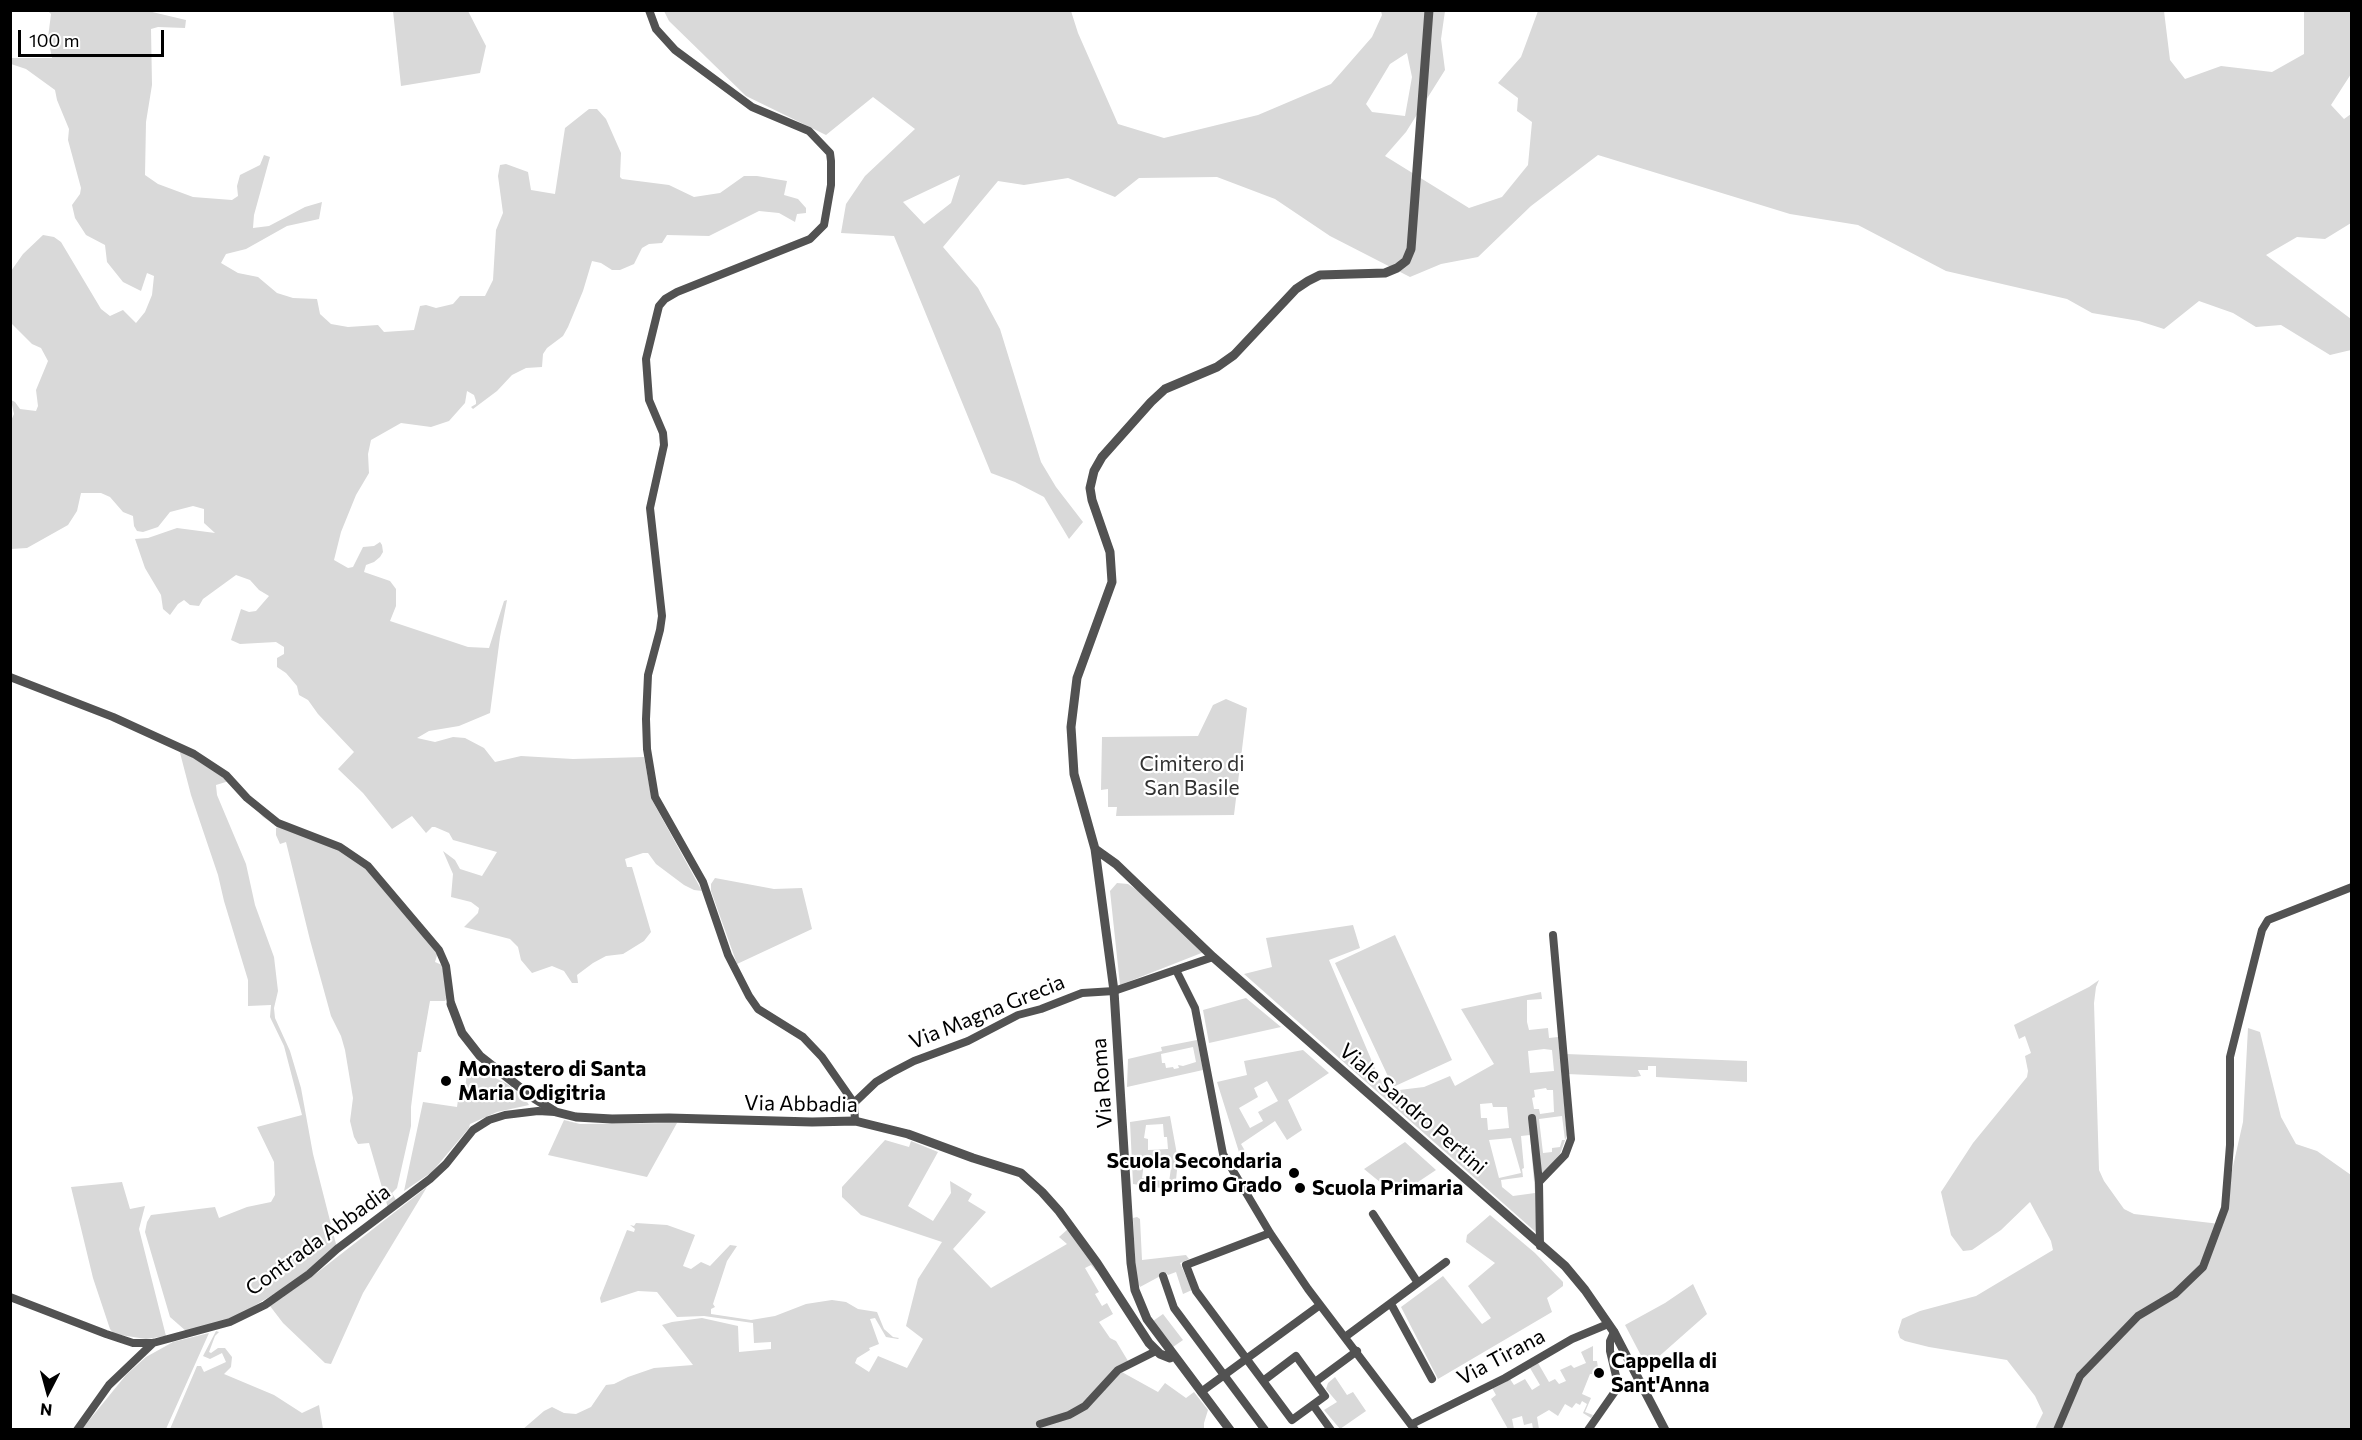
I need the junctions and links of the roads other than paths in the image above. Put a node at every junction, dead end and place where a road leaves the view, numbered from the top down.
1 (649, 10) edge
2 (1429, 10) edge
3 (10, 676) edge
4 (1095, 849) junction
5 (2352, 887) edge
6 (1553, 935) dead end
7 (1213, 957) junction
8 (1176, 970) junction
9 (1114, 991) junction
10 (451, 1004) joint
11 (854, 1103) junction
12 (556, 1112) junction
13 (1532, 1118) dead end
14 (855, 1120) junction
15 (1539, 1182) junction
16 (1373, 1214) dead end
17 (1270, 1233) junction
18 (1540, 1246) junction
19 (1446, 1262) dead end
20 (1163, 1276) dead end
21 (1418, 1283) junction
22 (10, 1297) edge
23 (1391, 1304) junction
24 (1320, 1305) junction
25 (1611, 1328) junction
26 (1345, 1337) junction
27 (153, 1343) junction
28 (1156, 1351) junction
29 (1357, 1351) junction
30 (1174, 1356) junction
31 (1248, 1359) junction
32 (1226, 1375) junction
33 (1432, 1379) dead end
34 (1263, 1380) junction
35 (1315, 1382) junction
36 (1200, 1392) junction
37 (1313, 1404) junction
38 (1040, 1424) dead end
39 (1414, 1427) edge
40 (1663, 1428) edge
41 (77, 1430) edge
42 (1230, 1430) edge
43 (1265, 1430) edge
44 (1331, 1430) edge
45 (1588, 1430) edge
46 (2058, 1430) edge

1 - 11 street
2 - 4 street, Via Roma
3 - 10 street
4 - 7 street, Viale Sandro Pertini
4 - 9 street, Via Roma
5 - 46 street
6 - 15 street
7 - 8 street, Via Magna Grecia
7 - 18 street, Viale Sandro Pertini
8 - 9 street, Via Magna Grecia
8 - 17 street
9 - 11 street, Via Magna Grecia
9 - 30 street, Via Roma
10 - 12 street, Via Abbadia
11 - 14 street
12 - 14 street, Via Abbadia
12 - 27 street, Contrada Abbadia
13 - 15 street
14 - 28 street, Via Abbadia
15 - 18 street
16 - 21 street
17 - 24 street
17 - 31 street
18 - 25 street, Viale Sandro Pertini
19 - 21 street
20 - 32 street
21 - 23 street
22 - 27 street, Contrada Abbadia
23 - 26 street
23 - 33 street
24 - 26 street
24 - 31 street
25 - 39 street, Via Tirana
25 - 40 street, Viale Sandro Pertini
25 - 45 street
26 - 29 street
27 - 41 street
28 - 30 street
28 - 38 street
29 - 35 street
29 - 39 street
30 - 36 street, Via Roma
31 - 32 street
31 - 34 street
32 - 36 street
32 - 43 street
34 - 35 street
34 - 37 street
35 - 37 street
36 - 42 street, Via Roma
37 - 44 street

